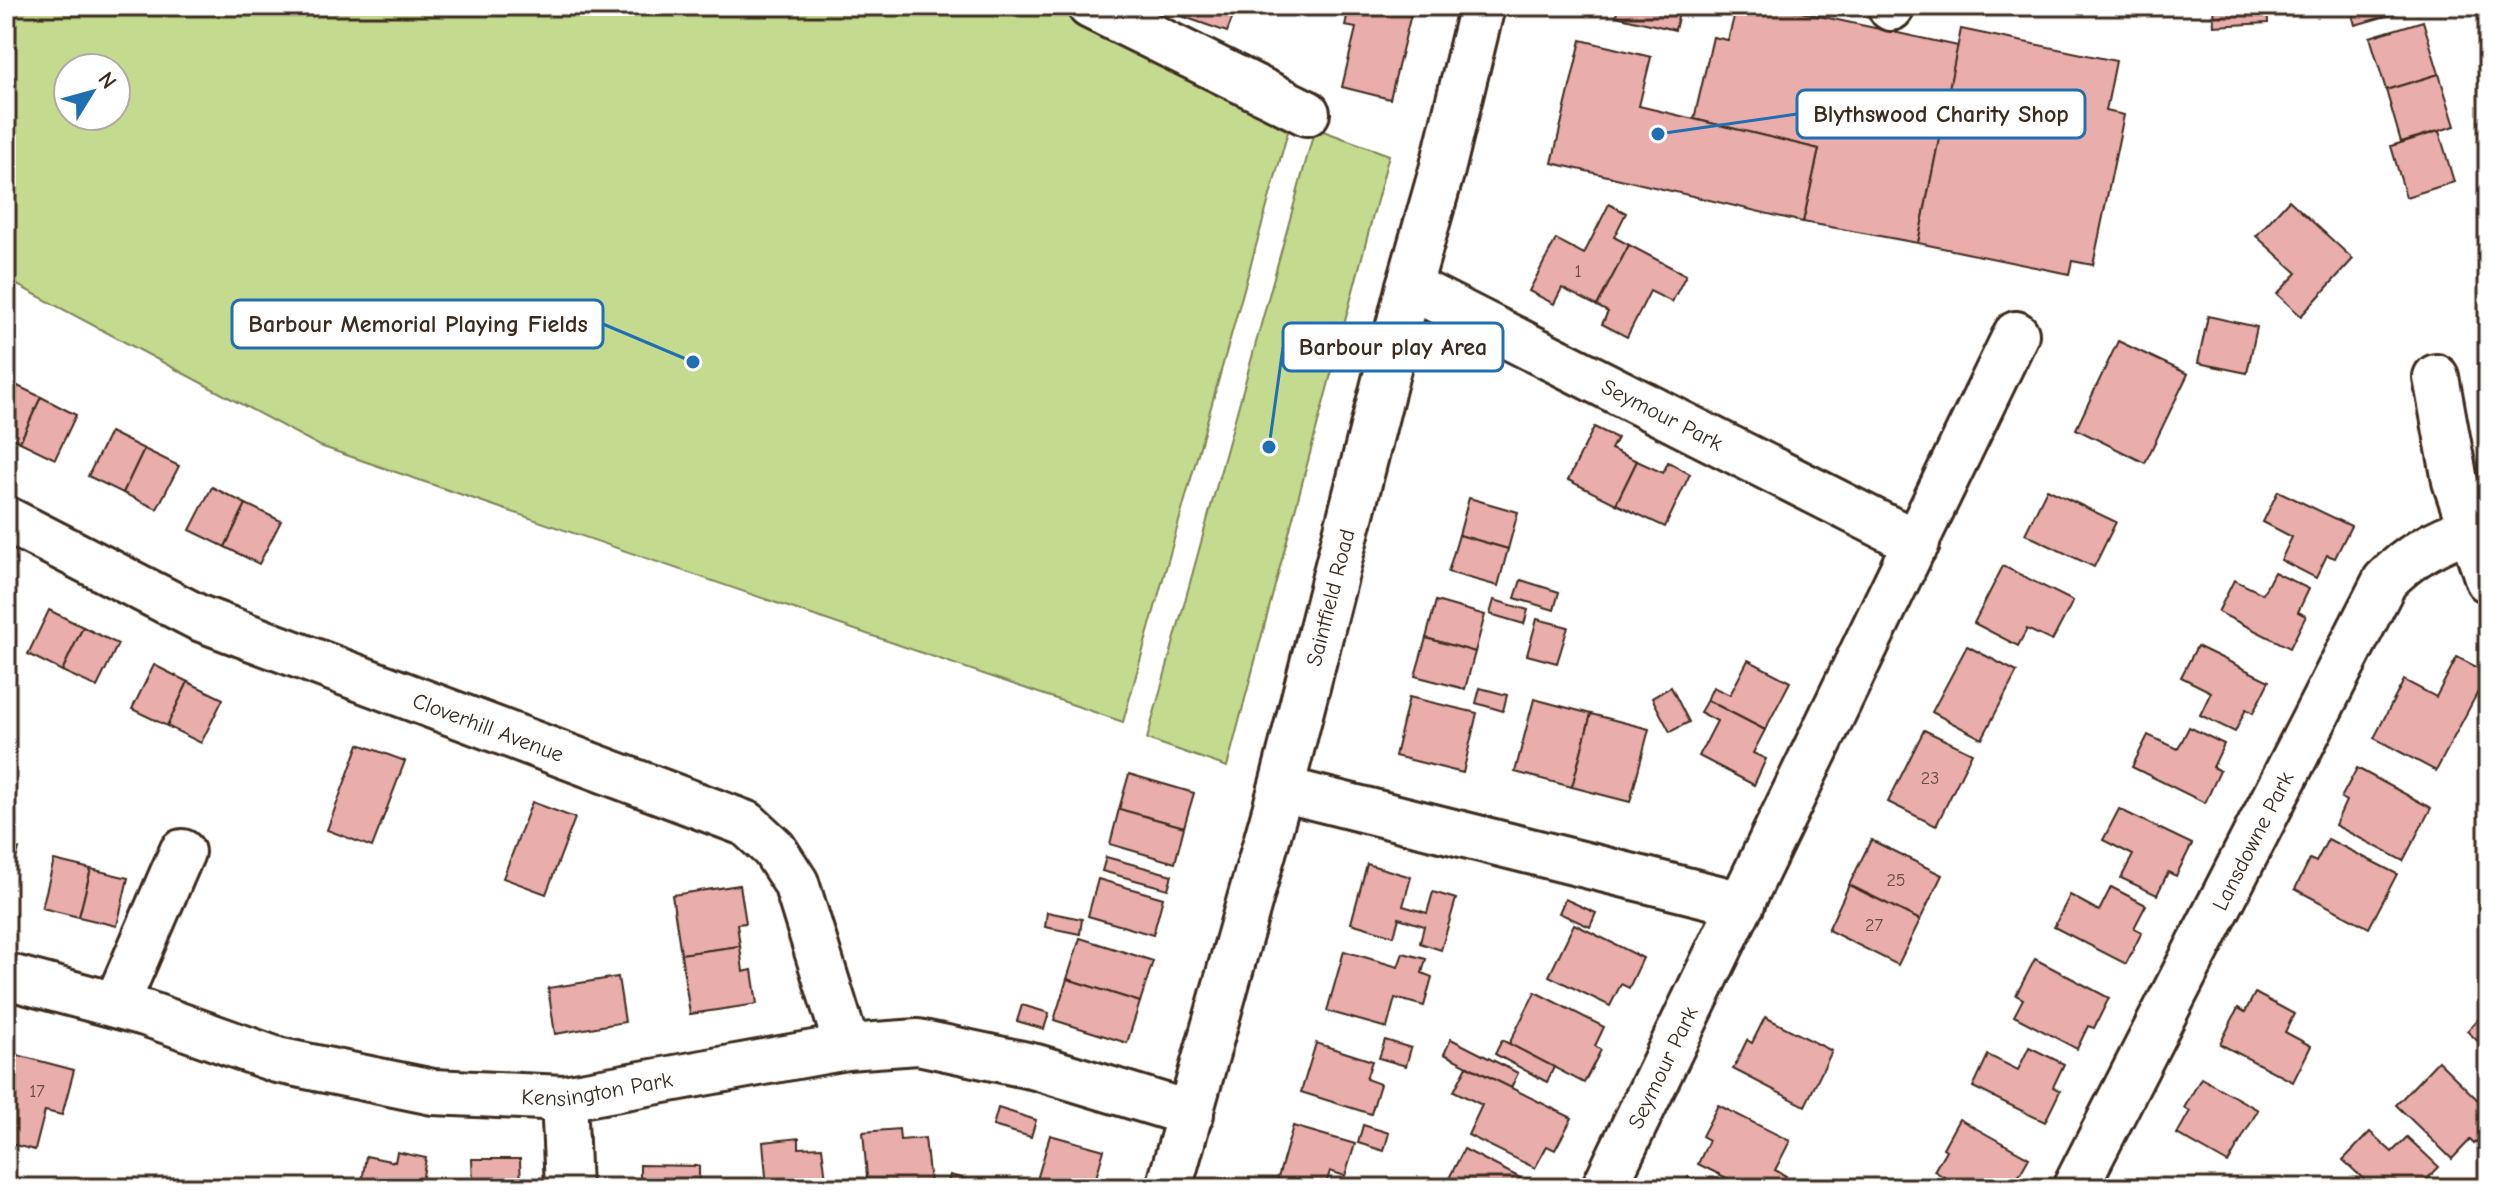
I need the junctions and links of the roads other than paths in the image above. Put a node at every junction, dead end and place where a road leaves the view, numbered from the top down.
1 (1090, 6) edge
2 (1482, 6) edge
3 (1307, 113) dead end
4 (1409, 286) junction
5 (2016, 334) dead end
6 (2436, 377) dead end
7 (6, 519) edge
8 (2469, 530) junction
9 (1917, 543) junction
10 (2488, 580) edge
11 (1281, 789) junction
12 (182, 852) dead end
13 (1742, 904) junction
14 (6, 976) edge
15 (116, 1005) junction
16 (847, 1047) junction
17 (564, 1098) junction
18 (1191, 1114) junction
19 (568, 1188) edge
20 (1169, 1188) edge
21 (1604, 1188) edge
22 (2075, 1188) edge

1 - 3 street
2 - 4 street, Saintfield Road
4 - 9 street, Seymour Park
4 - 11 street, Saintfield Road
5 - 9 street, Seymour Park
6 - 8 street
7 - 16 street, Cloverhill Avenue
8 - 10 street
8 - 22 street, Lansdowne Park
9 - 13 street, Seymour Park
11 - 13 street
11 - 18 street, Saintfield Road
12 - 15 street
13 - 21 street, Seymour Park
14 - 15 street, Kensington Park
15 - 17 street, Kensington Park
16 - 17 street, Kensington Park
16 - 18 street, Kensington Park
17 - 19 street
18 - 20 street, Saintfield Road

